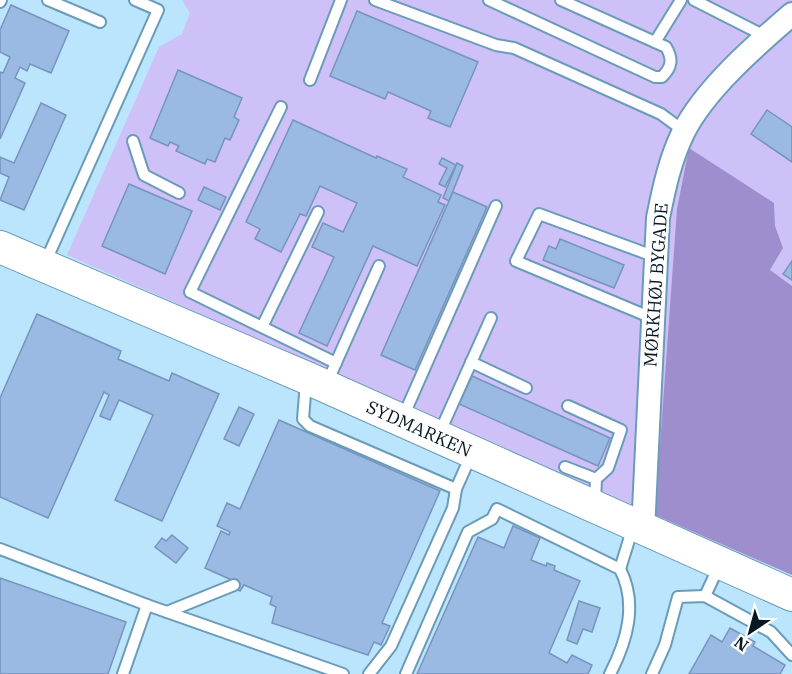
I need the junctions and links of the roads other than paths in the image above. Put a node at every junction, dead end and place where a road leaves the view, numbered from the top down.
1 (48, 0) edge
2 (135, 0) edge
3 (341, 0) edge
4 (375, 0) edge
5 (489, 0) edge
6 (561, 0) edge
7 (681, 0) edge
8 (694, 0) edge
9 (792, 14) edge
10 (100, 21) dead end
11 (765, 36) junction
12 (655, 42) junction
13 (310, 80) dead end
14 (281, 107) dead end
15 (684, 131) junction
16 (133, 141) dead end
17 (179, 193) dead end
18 (496, 206) dead end
19 (318, 212) dead end
20 (0, 247) edge
21 (656, 258) junction
22 (44, 266) junction
23 (379, 266) dead end
24 (491, 318) dead end
25 (652, 318) junction
26 (262, 327) junction
27 (471, 362) junction
28 (323, 376) junction
29 (526, 388) dead end
30 (568, 406) dead end
31 (401, 421) junction
32 (437, 437) junction
33 (472, 453) junction
34 (565, 467) dead end
35 (456, 489) junction
36 (596, 494) junction
37 (638, 529) junction
38 (0, 549) edge
39 (720, 564) junction
40 (620, 569) junction
41 (234, 585) dead end
42 (792, 595) edge
43 (705, 596) junction
44 (147, 605) junction
45 (167, 612) junction
46 (792, 655) edge
47 (123, 674) edge
48 (343, 674) edge
49 (369, 674) edge
50 (406, 674) edge
51 (610, 674) edge
52 (652, 674) edge

1 - 10 lane
2 - 22 lane
3 - 13 lane
4 - 15 lane
5 - 12 lane
6 - 12 lane
7 - 12 lane
8 - 11 lane
9 - 11 street, MØRKHØJ BYGADE
11 - 15 street, MØRKHØJ BYGADE
14 - 26 lane
15 - 21 street, MØRKHØJ BYGADE
16 - 17 lane
18 - 31 lane
19 - 26 lane
20 - 22 street, SYDMARKEN
21 - 25 street, MØRKHØJ BYGADE
21 - 25 lane
22 - 28 street, SYDMARKEN
23 - 28 lane
24 - 27 lane
25 - 37 street, MØRKHØJ BYGADE
26 - 28 lane
27 - 29 lane
27 - 32 lane
28 - 31 street, SYDMARKEN
28 - 35 lane
30 - 36 lane
31 - 32 street, SYDMARKEN
32 - 33 street, SYDMARKEN
33 - 35 lane
33 - 36 street, SYDMARKEN
34 - 36 lane
35 - 49 lane
36 - 37 street, SYDMARKEN
37 - 39 street, SYDMARKEN
37 - 40 lane
38 - 44 lane
39 - 42 street, SYDMARKEN
39 - 43 lane
40 - 50 lane
40 - 51 lane
41 - 45 lane
43 - 46 lane
43 - 52 lane
44 - 45 lane
44 - 47 lane
45 - 48 lane

